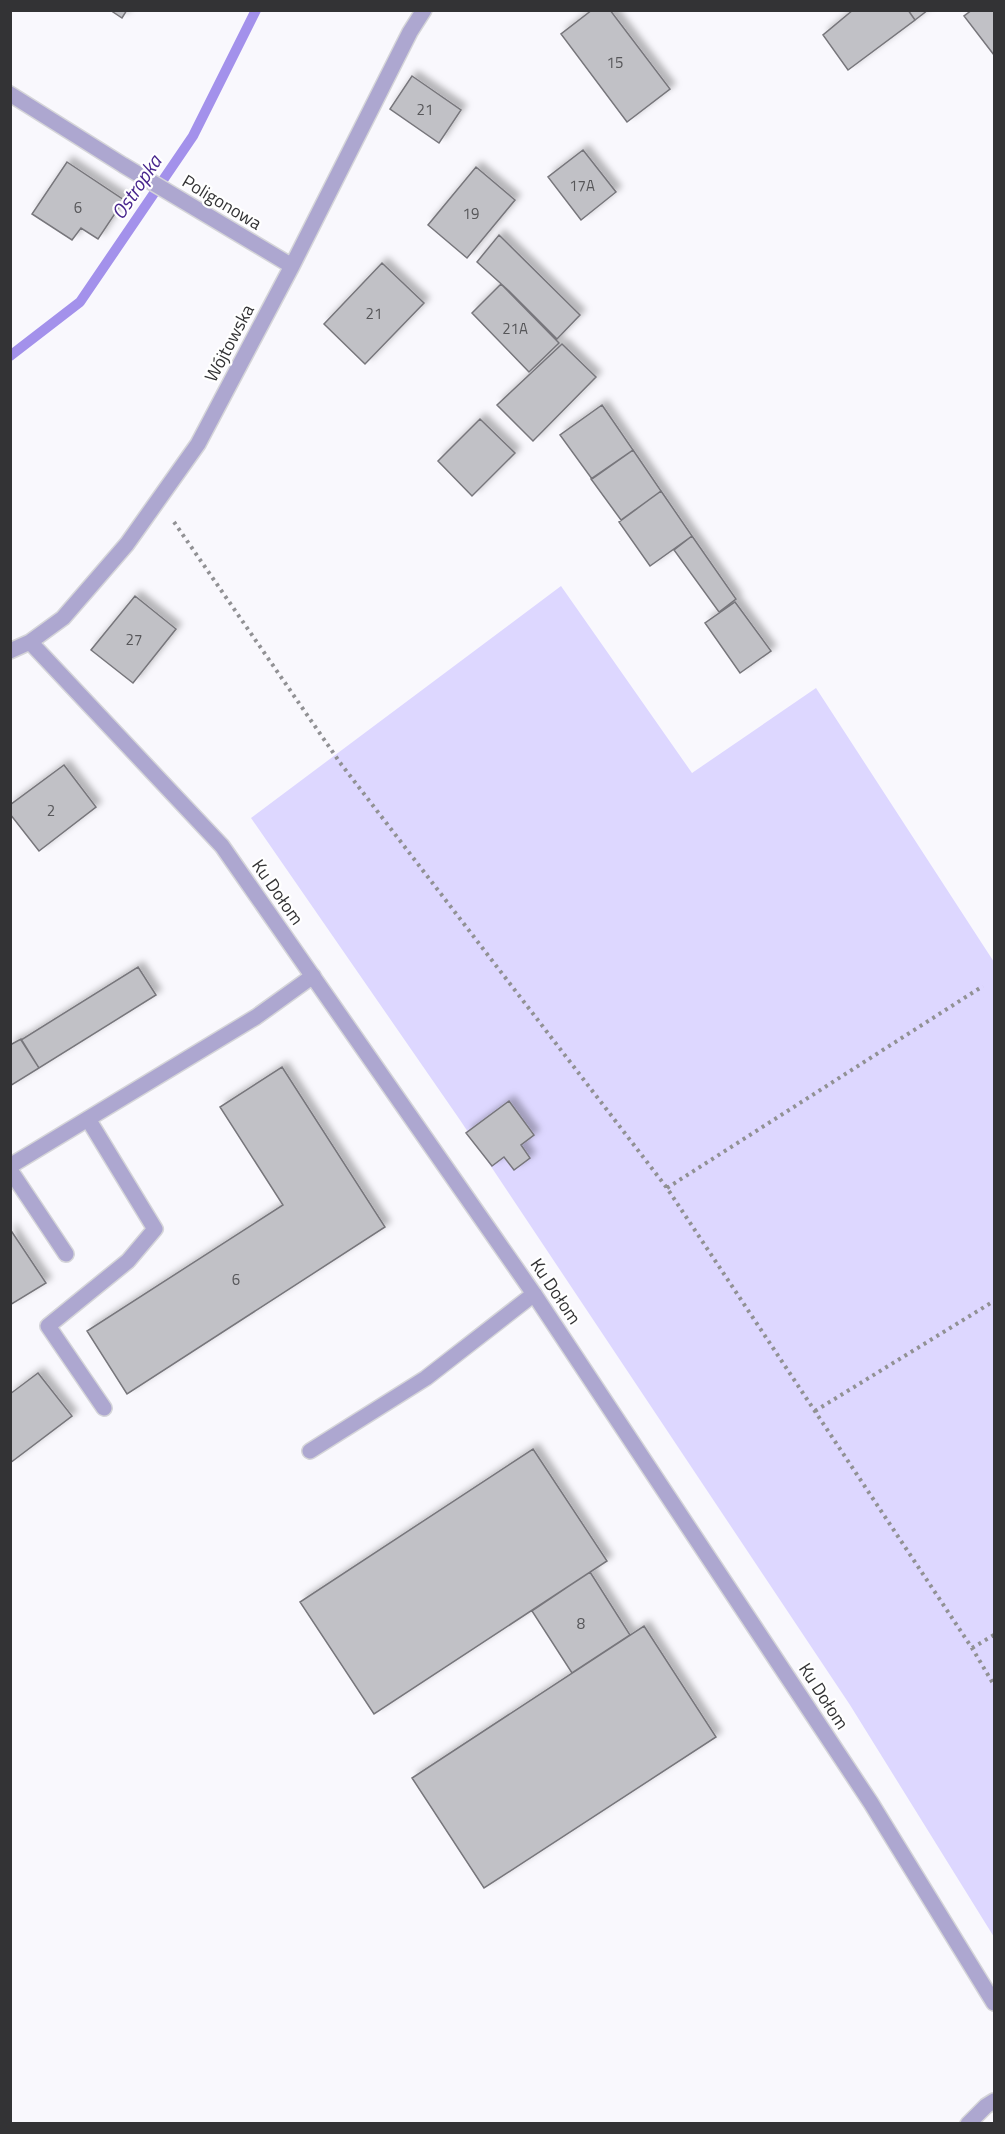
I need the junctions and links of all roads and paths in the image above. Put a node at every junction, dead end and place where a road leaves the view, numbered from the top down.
1 (424, 10) edge
2 (10, 94) edge
3 (291, 266) junction
4 (159, 500) junction
5 (30, 642) junction
6 (10, 651) edge
7 (313, 976) junction
8 (983, 986) dead end
9 (88, 1119) junction
10 (10, 1168) edge
11 (667, 1188) junction
12 (66, 1254) dead end
13 (534, 1294) junction
14 (994, 1301) edge
15 (104, 1408) dead end
16 (815, 1411) junction
17 (310, 1451) dead end
18 (994, 1635) edge
19 (972, 1648) junction
20 (994, 1685) edge
21 (994, 2003) edge
22 (994, 2101) edge
23 (968, 2124) edge

1 - 3 street, Wójtowska
2 - 3 street, Poligonowa
3 - 4 street, Wójtowska
4 - 5 street, Wójtowska
4 - 11 path
5 - 6 street, Wójtowska
5 - 7 street, Ku Dołom
7 - 9 street
7 - 13 street, Ku Dołom
8 - 11 path
9 - 10 street
9 - 15 street
10 - 12 street
11 - 16 path
13 - 17 street
13 - 21 street, Ku Dołom
14 - 16 path
16 - 19 path
18 - 19 path
19 - 20 path
22 - 23 street

